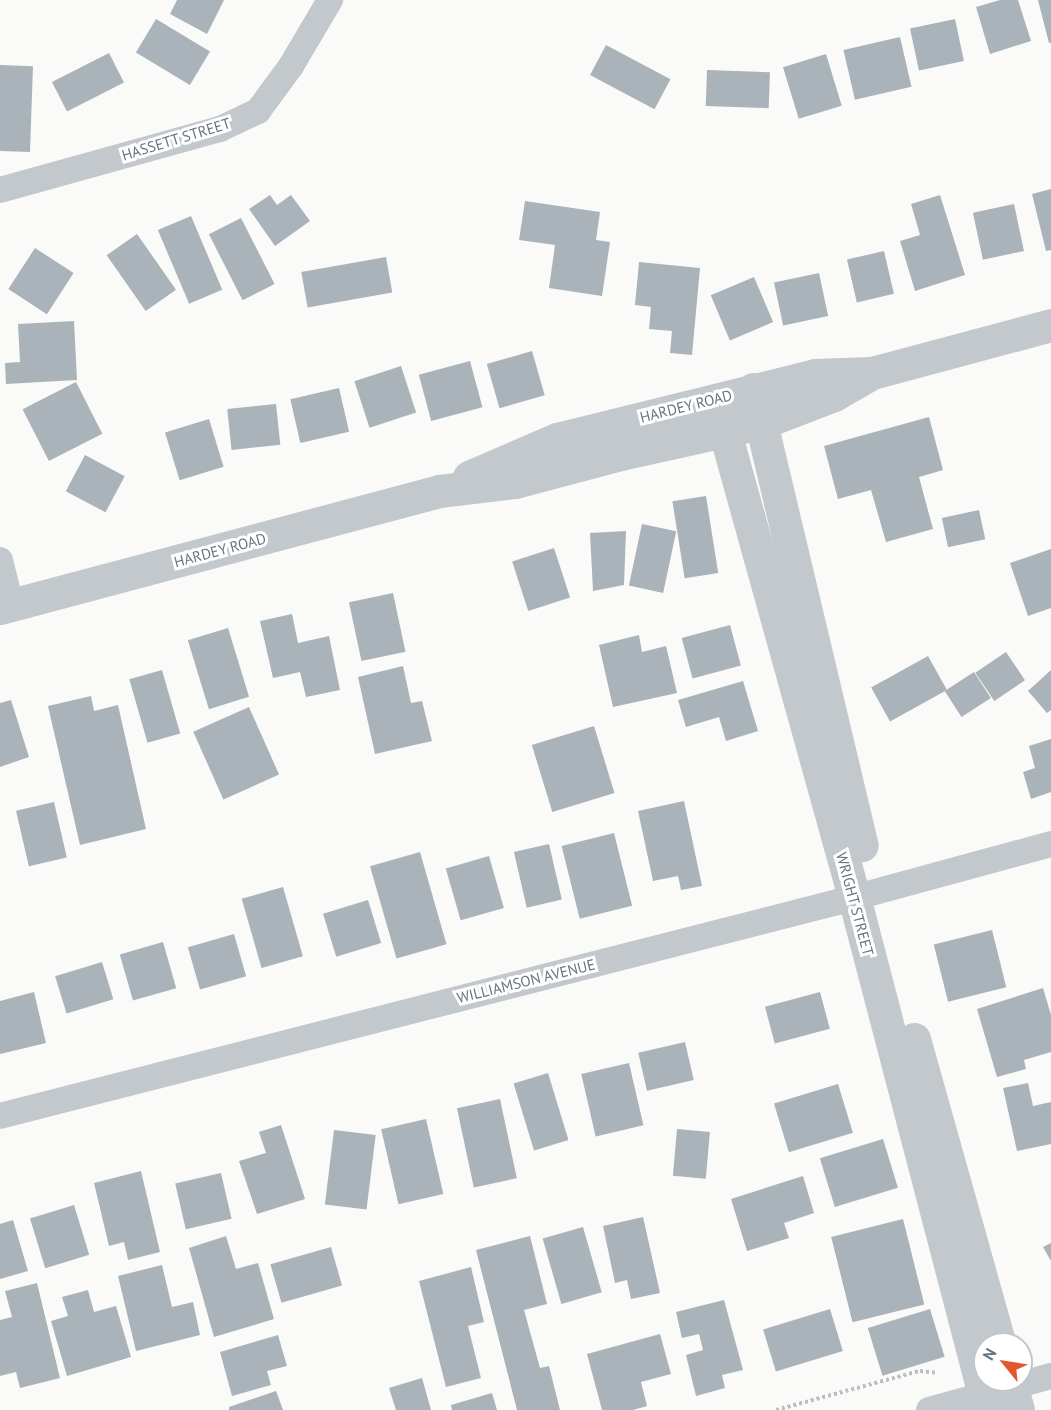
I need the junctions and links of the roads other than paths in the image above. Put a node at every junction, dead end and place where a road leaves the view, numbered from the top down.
1 (330, 0) edge
2 (0, 190) edge
3 (1051, 325) edge
4 (872, 373) junction
5 (753, 388) junction
6 (716, 400) junction
7 (761, 423) junction
8 (725, 431) junction
9 (439, 491) junction
10 (0, 560) edge
11 (5, 607) edge
12 (1051, 844) edge
13 (863, 895) junction
14 (0, 1116) edge
15 (996, 1332) edge
16 (1051, 1376) edge
17 (1002, 1396) edge
18 (929, 1410) edge

1 - 2 street, HASSETT STREET
3 - 4 street, HARDEY ROAD
4 - 5 street, HARDEY ROAD
4 - 7 street, HARDEY ROAD
5 - 6 street, HARDEY ROAD
5 - 7 street, WRIGHT STREET
6 - 8 street, WRIGHT STREET
6 - 9 street, HARDEY ROAD
7 - 8 street, HARDEY ROAD
7 - 13 street, WRIGHT STREET
8 - 9 street, HARDEY ROAD
8 - 13 street, WRIGHT STREET
9 - 11 street, HARDEY ROAD
10 - 11 street
12 - 13 street, WILLIAMSON AVENUE
13 - 14 street, WILLIAMSON AVENUE
13 - 15 street, WRIGHT STREET
13 - 17 street, WRIGHT STREET
16 - 17 street
17 - 18 street

